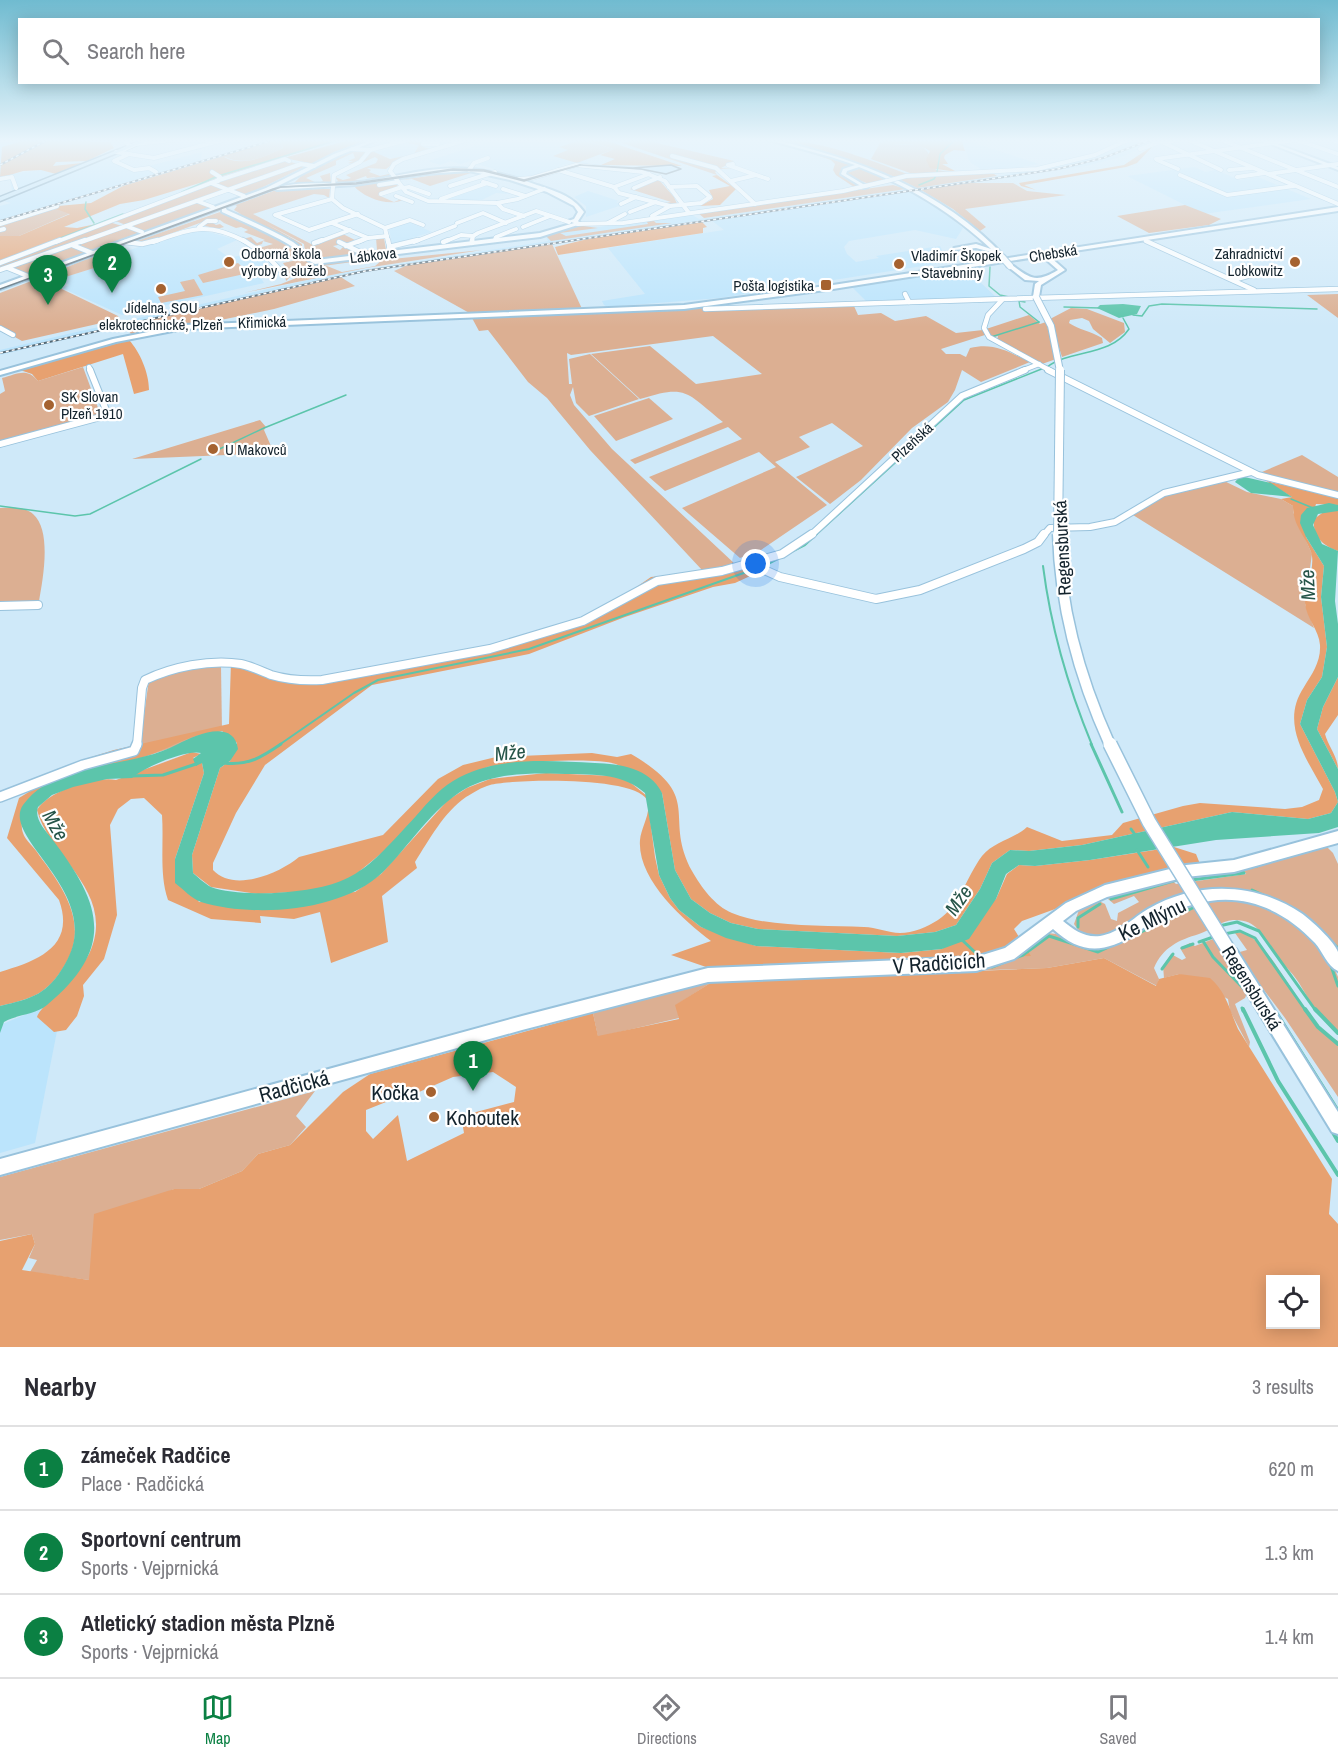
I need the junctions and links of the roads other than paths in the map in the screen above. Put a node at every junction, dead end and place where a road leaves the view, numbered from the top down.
1 (161, 202) edge
2 (195, 202) edge
3 (199, 202) edge
4 (236, 202) edge
5 (240, 202) edge
6 (322, 202) edge
7 (337, 202) edge
8 (437, 202) edge
9 (497, 202) joint
10 (573, 202) edge
11 (626, 202) edge
12 (656, 202) joint
13 (682, 202) edge
14 (704, 202) edge
15 (766, 202) edge
16 (936, 202) edge
17 (758, 203) joint
18 (621, 204) dead end
19 (57, 206) dead end
20 (670, 206) junction
21 (684, 206) junction
22 (224, 208) junction
23 (1338, 209) edge
24 (214, 210) junction
25 (689, 213) junction
26 (358, 214) junction
27 (524, 216) junction
28 (649, 216) dead end
29 (551, 218) junction
30 (110, 221) junction
31 (216, 221) dead end
32 (249, 222) junction
33 (332, 223) junction
34 (506, 223) junction
35 (573, 223) junction
36 (0, 224) edge
37 (608, 225) junction
38 (126, 226) junction
39 (199, 227) junction
40 (523, 227) dead end
41 (385, 228) junction
42 (516, 229) dead end
43 (350, 230) junction
44 (976, 231) junction
45 (142, 232) dead end
46 (343, 233) junction
47 (438, 233) junction
48 (387, 236) junction
49 (368, 238) junction
50 (360, 240) junction
51 (472, 240) junction
52 (495, 240) junction
53 (1146, 241) dead end
54 (127, 242) junction
55 (339, 242) dead end
56 (443, 242) dead end
57 (314, 243) dead end
58 (72, 245) junction
59 (346, 246) junction
60 (358, 250) dead end
61 (390, 252) junction
62 (95, 254) junction
63 (998, 254) junction
64 (1043, 254) junction
65 (962, 260) dead end
66 (0, 263) edge
67 (969, 265) junction
68 (8, 268) junction
69 (1012, 268) junction
70 (0, 270) edge
71 (284, 274) dead end
72 (32, 276) junction
73 (1251, 276) dead end
74 (1047, 278) junction
75 (1233, 280) junction
76 (0, 289) edge
77 (1338, 289) edge
78 (1256, 291) junction
79 (905, 294) dead end
80 (1035, 295) junction
81 (768, 297) junction
82 (1003, 299) junction
83 (909, 302) junction
84 (780, 306) junction
85 (705, 309) dead end
86 (0, 328) edge
87 (13, 335) dead end
88 (1038, 364) junction
89 (89, 367) dead end
90 (0, 373) edge
91 (0, 444) edge
92 (1251, 472) junction
93 (1338, 495) edge
94 (756, 567) junction
95 (38, 605) dead end
96 (0, 606) edge
97 (0, 797) edge
98 (1338, 837) edge
99 (1054, 921) junction
100 (1338, 964) edge
101 (588, 1005) joint
102 (1338, 1126) edge
103 (0, 1167) edge

1 - 30 street
2 - 38 street
3 - 24 street
4 - 24 main road
5 - 22 main road
6 - 33 street
7 - 26 street
8 - 9 street
9 - 27 street
10 - 35 main road
11 - 18 street
12 - 20 street
12 - 37 street
13 - 21 street
14 - 21 street
15 - 17 street
16 - 44 main road, Regensburská
17 - 25 street
19 - 36 street
20 - 21 street
20 - 28 street
21 - 25 street
22 - 24 main road
22 - 32 main road, Lábkova
23 - 64 main road, Chebská
24 - 32 main road, Lábkova
24 - 54 main road
25 - 37 street
26 - 33 street
26 - 41 street
27 - 29 street, Lábkova
27 - 34 street, Lábkova
29 - 35 street, Lábkova
29 - 40 street
30 - 38 street
30 - 66 street
31 - 39 street
32 - 61 main road, Lábkova
33 - 43 street
34 - 47 street
34 - 51 street, Lábkova
35 - 37 street
35 - 52 main road, Lábkova
38 - 45 street
38 - 58 street
39 - 54 street
39 - 71 street
41 - 47 street
41 - 48 street
42 - 52 street, Lábkova
43 - 46 street, Lábkova
43 - 49 street
44 - 63 main road, Regensburská
44 - 63 main road
46 - 50 street
46 - 57 street, Lábkova
47 - 61 street
48 - 49 street, Lábkova
48 - 61 street
49 - 50 street, Lábkova
50 - 59 street, Lábkova
51 - 52 main road, Lábkova
51 - 56 street, Lábkova
51 - 61 main road, Lábkova
53 - 75 street
54 - 62 main road
55 - 59 street, Lábkova
58 - 62 street
58 - 68 street
59 - 60 street, Lábkova
62 - 72 main road
63 - 69 main road, Regensburská, bridge
64 - 67 main road, Chebská
64 - 74 main road
65 - 67 main road
67 - 81 main road, Chebská
68 - 70 street
68 - 72 street
69 - 74 main road
69 - 80 main road, Regensburská
72 - 76 main road
73 - 75 street
74 - 80 main road
75 - 78 street
77 - 78 street
78 - 82 street
79 - 83 street
80 - 102 main road, Regensburská, bridge
81 - 84 street
81 - 90 main road, Křimická
82 - 83 street
82 - 88 street
83 - 84 street
84 - 85 street
86 - 87 street
88 - 92 street
88 - 94 street, Plzeňská
89 - 91 street
92 - 93 street
92 - 94 street
94 - 97 street, Plzeňská
95 - 96 street
98 - 99 main road, V Radčicích
99 - 100 main road, Ke Mlýnu
99 - 101 main road, V Radčicích
101 - 103 main road, Radčická

